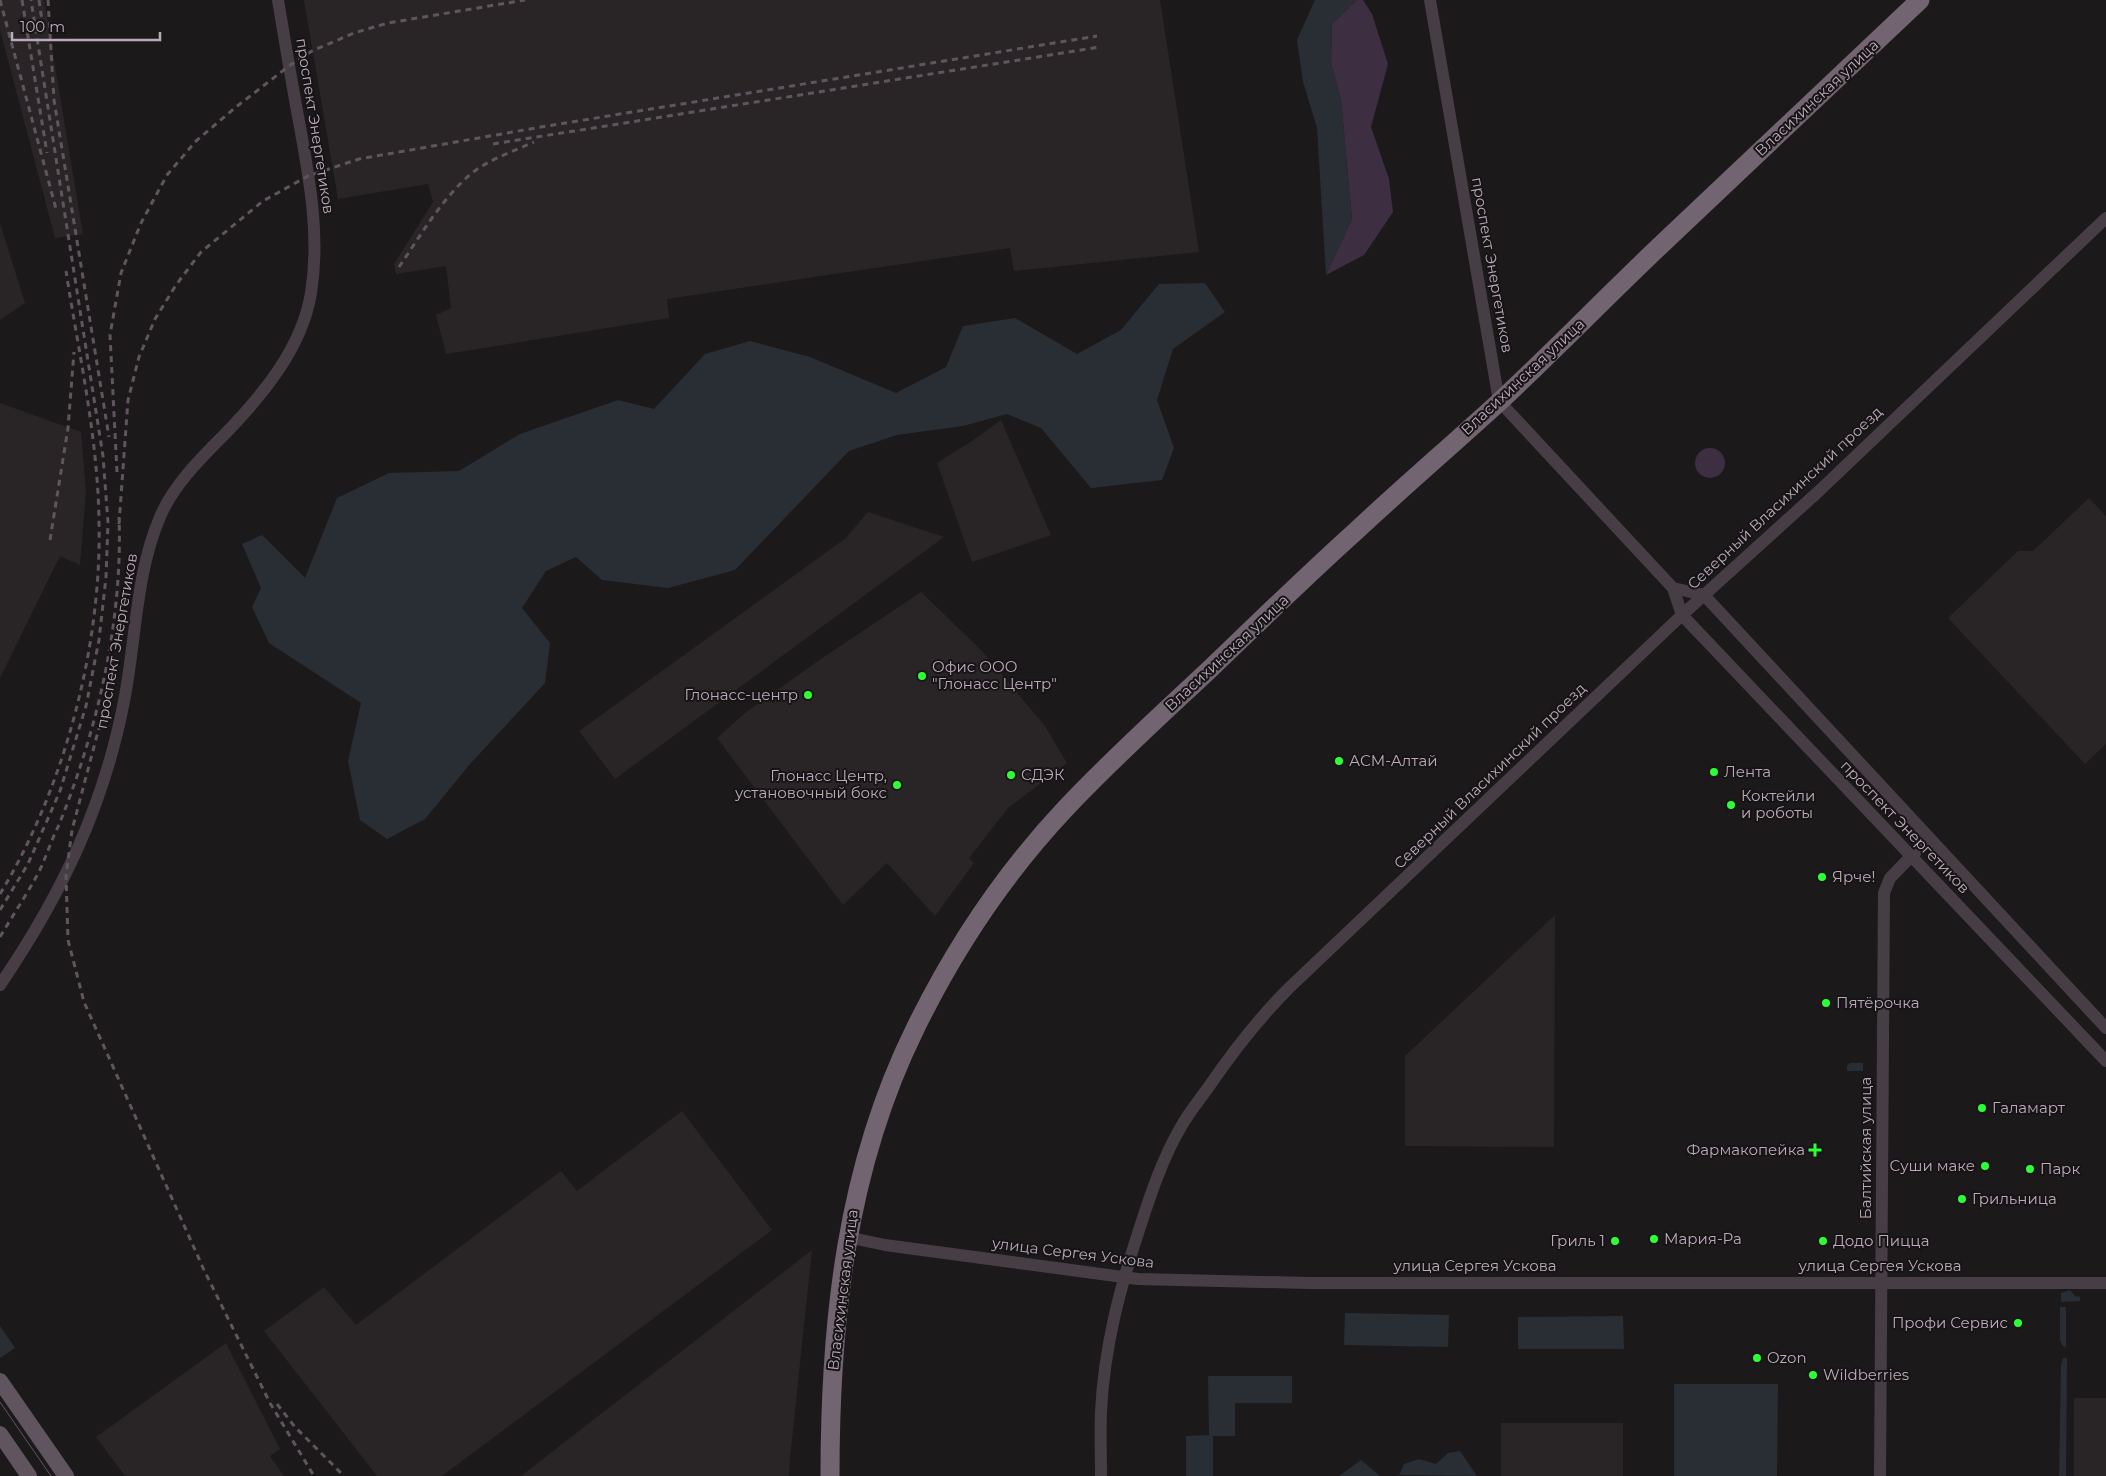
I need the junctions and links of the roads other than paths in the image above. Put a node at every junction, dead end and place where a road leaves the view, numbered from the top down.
1 (278, 0) edge
2 (1430, 0) edge
3 (1920, 0) edge
4 (2106, 218) edge
5 (1499, 401) junction
6 (1674, 588) junction
7 (1704, 595) junction
8 (1682, 615) junction
9 (1929, 838) junction
10 (1911, 856) junction
11 (0, 985) edge
12 (2106, 1028) edge
13 (2106, 1061) edge
14 (847, 1238) junction
15 (1124, 1278) junction
16 (1881, 1282) junction
17 (2106, 1283) edge
18 (0, 1381) edge
19 (0, 1434) edge
20 (5, 1450) edge
21 (29, 1476) edge
22 (66, 1476) edge
23 (830, 1476) edge
24 (1101, 1476) edge
25 (1880, 1476) edge

1 - 11 street, проспект Энергетиков
2 - 5 street, проспект Энергетиков
3 - 5 highway, Власихинская улица
4 - 7 street, Северный Власихинский проезд
5 - 6 street
5 - 14 highway, Власихинская улица
6 - 7 street
6 - 8 street
7 - 8 street, Северный Власихинский проезд
7 - 9 street, проспект Энергетиков
8 - 10 street, проспект Энергетиков
8 - 15 street, Северный Власихинский проезд
9 - 10 street, Балтийская улица
9 - 12 street, проспект Энергетиков
10 - 13 street, проспект Энергетиков
10 - 16 street, Балтийская улица
14 - 15 street, улица Сергея Ускова
14 - 23 highway, Власихинская улица
15 - 16 street, улица Сергея Ускова
15 - 24 street, Северный Власихинский проезд
16 - 17 street, улица Сергея Ускова
16 - 25 street, Балтийская улица
18 - 22 main road
19 - 20 main road
20 - 21 main road

